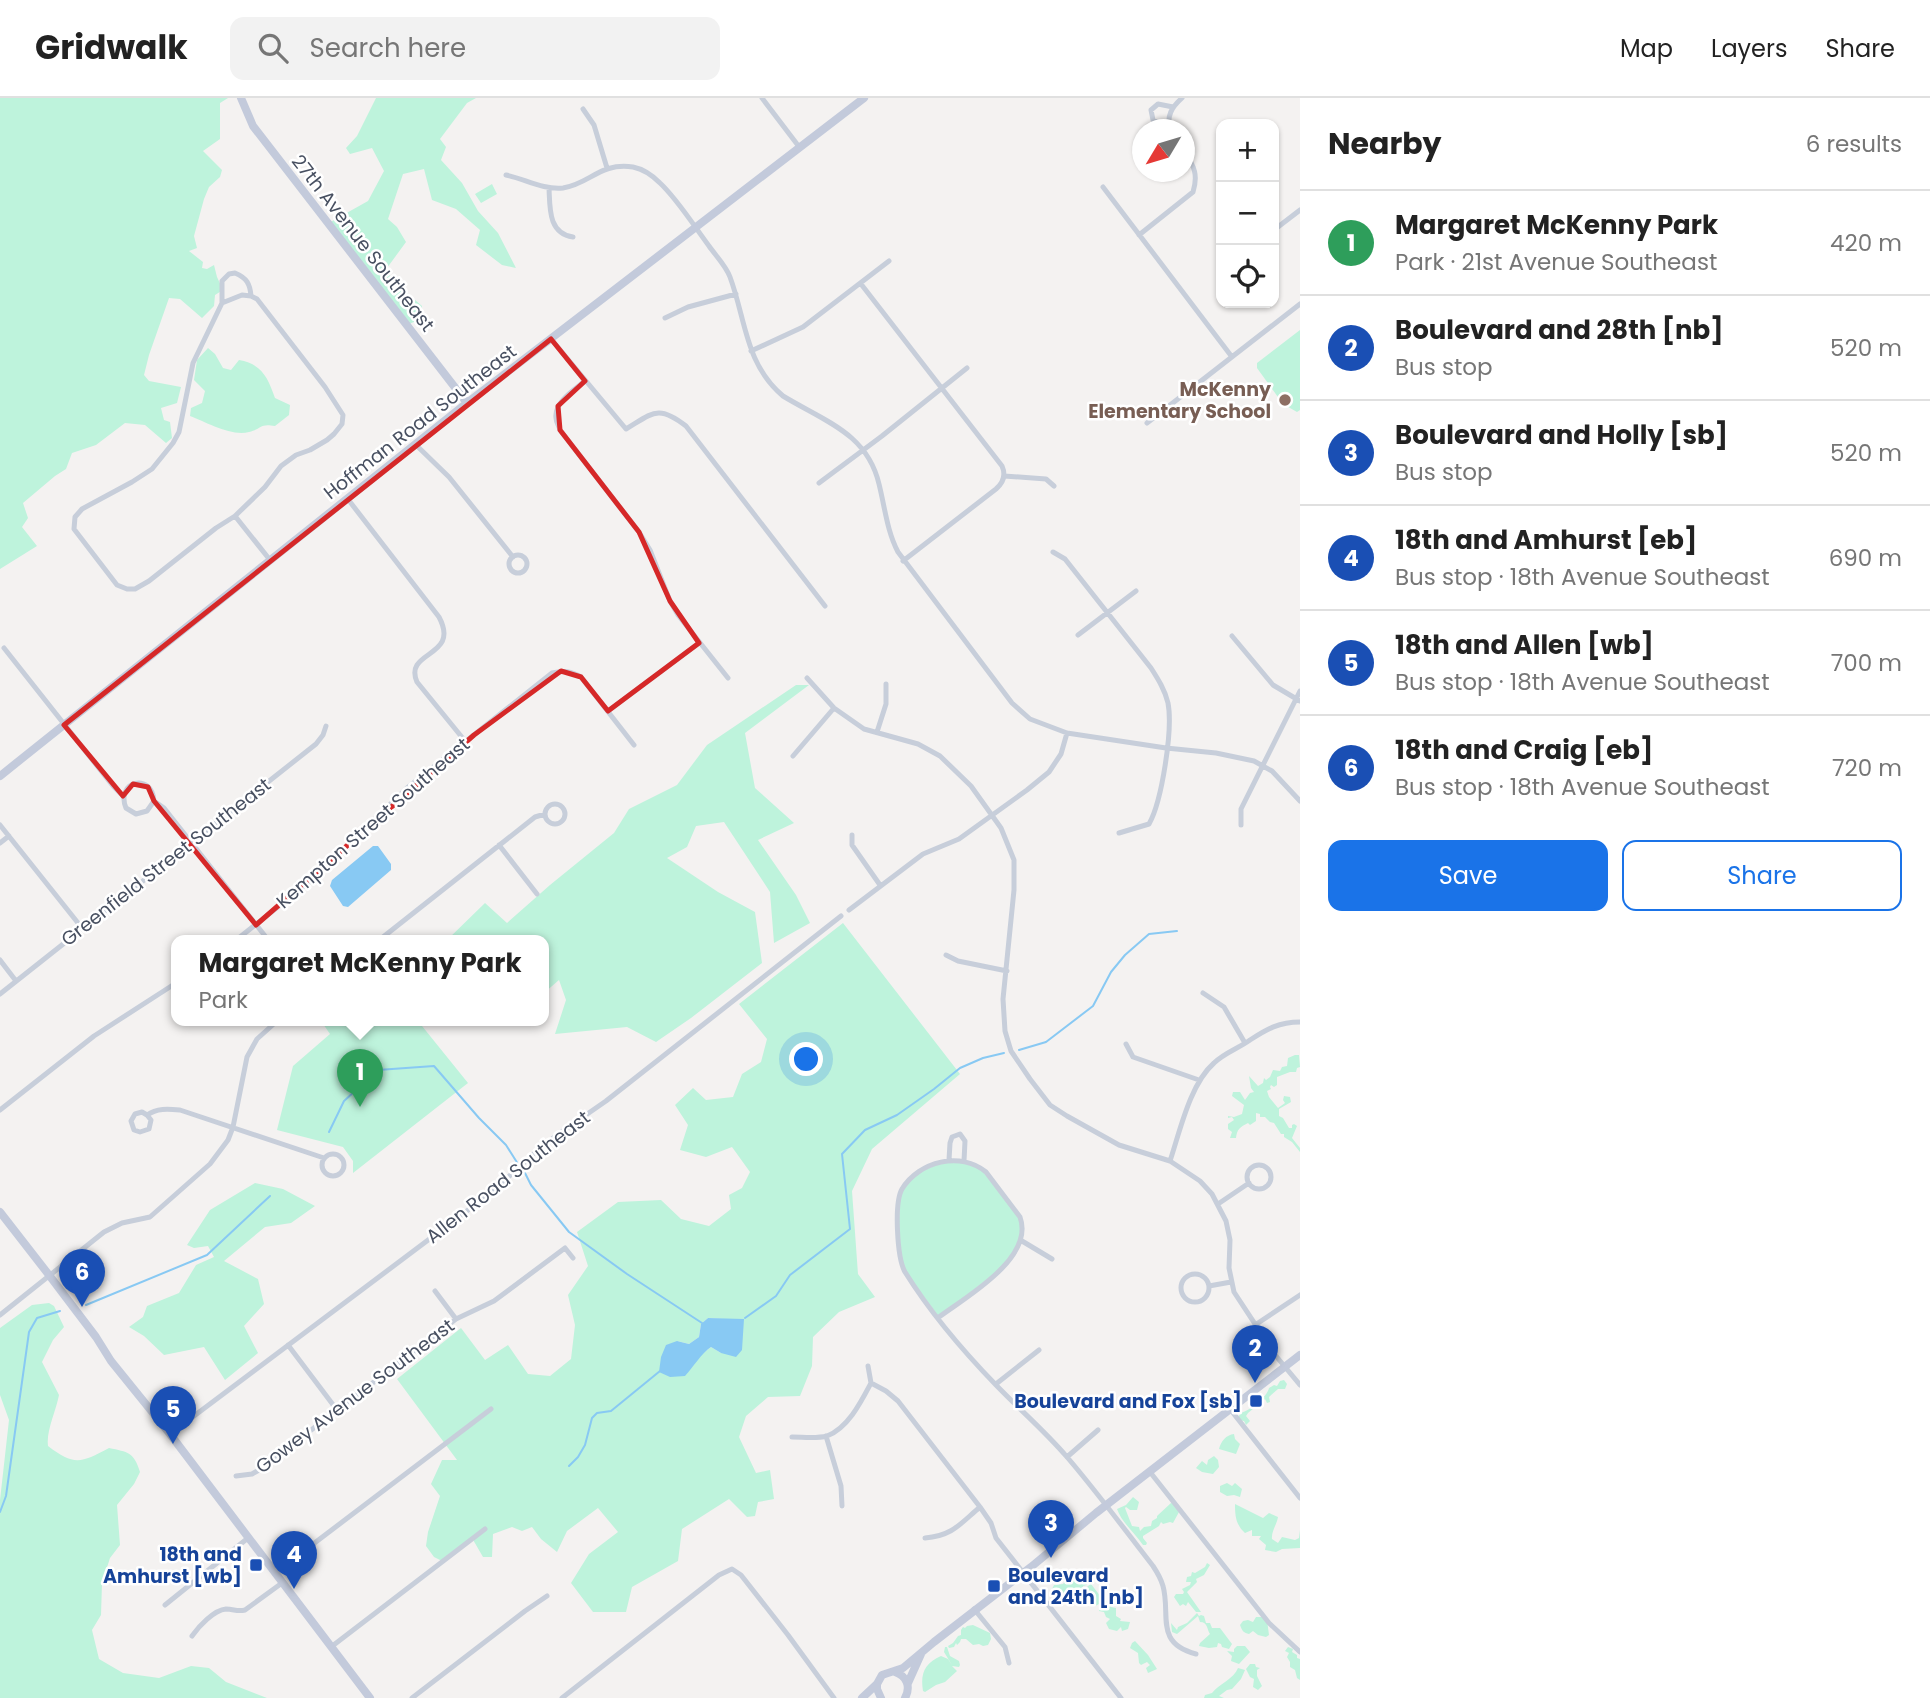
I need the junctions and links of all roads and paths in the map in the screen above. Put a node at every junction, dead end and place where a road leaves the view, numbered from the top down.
1 (241, 98) edge
2 (762, 98) edge
3 (864, 98) edge
4 (1182, 98) edge
5 (1172, 107) junction
6 (583, 109) dead end
7 (1153, 119) edge
8 (1170, 119) edge
9 (800, 148) junction
10 (607, 168) junction
11 (1195, 169) edge
12 (506, 175) dead end
13 (1103, 187) dead end
14 (549, 188) junction
15 (1300, 211) edge
16 (1279, 226) edge
17 (695, 228) junction
18 (1139, 235) junction
19 (573, 237) dead end
20 (889, 261) dead end
21 (860, 284) junction
22 (736, 294) junction
23 (251, 296) junction
24 (222, 303) junction
25 (1300, 304) edge
26 (665, 318) dead end
27 (551, 339) junction
28 (751, 351) junction
29 (1232, 357) junction
30 (967, 368) dead end
31 (585, 381) junction
32 (942, 388) junction
33 (467, 403) junction
34 (1147, 423) dead end
35 (415, 444) junction
36 (864, 450) junction
37 (1004, 476) junction
38 (819, 483) dead end
39 (1054, 486) dead end
40 (347, 498) junction
41 (235, 516) junction
42 (1053, 552) dead end
43 (513, 557) dead end
44 (270, 560) junction
45 (903, 561) junction
46 (1136, 591) dead end
47 (825, 606) dead end
48 (1107, 612) junction
49 (1078, 635) dead end
50 (1232, 636) dead end
51 (699, 643) junction
52 (4, 648) dead end
53 (807, 677) dead end
54 (728, 678) dead end
55 (886, 684) dead end
56 (1300, 691) edge
57 (1298, 700) edge
58 (834, 708) junction
59 (608, 711) junction
60 (64, 725) junction
61 (326, 726) dead end
62 (877, 732) junction
63 (1067, 733) junction
64 (466, 741) junction
65 (634, 745) dead end
66 (1166, 748) junction
67 (793, 756) dead end
68 (1262, 765) junction
69 (0, 776) edge
70 (123, 796) junction
71 (154, 801) junction
72 (1300, 801) edge
73 (545, 814) dead end
74 (992, 815) junction
75 (0, 825) edge
76 (1241, 825) dead end
77 (1119, 834) dead end
78 (852, 835) dead end
79 (9, 836) junction
80 (191, 842) junction
81 (0, 843) edge
82 (499, 845) junction
83 (880, 885) junction
84 (537, 894) dead end
85 (849, 910) dead end
86 (841, 916) dead end
87 (256, 925) junction
88 (82, 928) junction
89 (243, 935) edge
90 (264, 935) edge
91 (386, 935) edge
92 (946, 955) dead end
93 (0, 960) edge
94 (1007, 971) junction
95 (16, 981) junction
96 (171, 986) edge
97 (0, 993) edge
98 (1203, 993) dead end
99 (1300, 1022) edge
100 (271, 1026) edge
101 (1245, 1043) junction
102 (1126, 1044) dead end
103 (1199, 1080) junction
104 (0, 1111) edge
105 (147, 1115) dead end
106 (233, 1127) junction
107 (324, 1158) junction
108 (949, 1160) junction
109 (964, 1161) junction
110 (1170, 1161) junction
111 (1249, 1183) junction
112 (1218, 1204) junction
113 (0, 1212) edge
114 (1022, 1241) junction
115 (573, 1258) dead end
116 (1052, 1259) dead end
117 (49, 1275) junction
118 (1231, 1282) junction
119 (1209, 1286) junction
120 (435, 1291) dead end
121 (1300, 1295) edge
122 (0, 1315) edge
123 (939, 1317) junction
124 (456, 1320) junction
125 (1255, 1325) junction
126 (288, 1345) junction
127 (1039, 1350) dead end
128 (1300, 1355) edge
129 (868, 1366) dead end
130 (1285, 1367) junction
131 (871, 1383) junction
132 (996, 1384) junction
133 (1300, 1385) edge
134 (491, 1409) dead end
135 (1230, 1409) junction
136 (337, 1410) junction
137 (1098, 1430) dead end
138 (170, 1434) junction
139 (825, 1436) junction
140 (792, 1437) dead end
141 (1067, 1457) junction
142 (1150, 1472) junction
143 (236, 1476) dead end
144 (1300, 1498) edge
145 (842, 1506) dead end
146 (1105, 1506) junction
147 (980, 1507) junction
148 (485, 1529) dead end
149 (248, 1538) junction
150 (925, 1538) dead end
151 (275, 1573) junction
152 (1022, 1573) junction
153 (282, 1583) junction
154 (547, 1596) dead end
155 (165, 1605) dead end
156 (974, 1609) junction
157 (192, 1636) dead end
158 (331, 1647) junction
159 (1300, 1652) edge
160 (922, 1653) junction
161 (1196, 1654) dead end
162 (1009, 1663) dead end
163 (892, 1672) junction
164 (877, 1684) junction
165 (908, 1685) junction
166 (370, 1698) edge
167 (412, 1698) edge
168 (562, 1698) edge
169 (834, 1698) edge
170 (862, 1698) edge
171 (881, 1698) edge
172 (905, 1698) edge
173 (914, 1698) edge
174 (1121, 1698) edge

1 - 33 street, 27th Avenue Southeast
2 - 9 street
3 - 9 street, Hoffman Road Southeast
4 - 5 street
5 - 7 street
5 - 8 street
6 - 10 street
9 - 17 street, Hoffman Road Southeast
10 - 14 street
10 - 17 street
11 - 18 street
12 - 14 street
13 - 18 street
14 - 19 street
15 - 16 street
17 - 22 street
17 - 27 street, Hoffman Road Southeast
18 - 29 street
20 - 21 street
21 - 28 street
21 - 32 street
22 - 26 street
22 - 28 street
23 - 24 street
23 - 24 street
23 - 41 street
24 - 41 street
25 - 29 street
27 - 31 street
27 - 33 street, Hoffman Road Southeast
28 - 36 street
29 - 34 street
30 - 32 street
31 - 47 street
31 - 51 street
32 - 36 street
32 - 37 street
33 - 35 street, Hoffman Road Southeast
35 - 40 street, Hoffman Road Southeast
35 - 43 street
36 - 38 street
36 - 45 street
37 - 39 street
37 - 45 street
40 - 44 street, Hoffman Road Southeast
40 - 64 street
41 - 44 street
42 - 48 street
44 - 60 street, Hoffman Road Southeast
45 - 63 street
46 - 48 street
48 - 49 street
48 - 66 street
50 - 57 street
51 - 54 street
51 - 59 street
52 - 60 street
53 - 58 street
55 - 62 street
56 - 57 street
57 - 68 street
58 - 62 street
58 - 67 street
59 - 64 street, Kempton Street Southeast
59 - 65 street, Kempton Street Southeast
60 - 69 street, Hoffman Road Southeast
60 - 70 street
61 - 80 street, Greenfield Street Southeast
62 - 74 street
63 - 66 street
63 - 74 street
64 - 87 street, Kempton Street Southeast
66 - 68 street
66 - 77 street
68 - 72 street
68 - 76 street
70 - 71 street
70 - 71 street
71 - 80 street
73 - 82 street
74 - 83 street
74 - 94 street
75 - 79 street
78 - 83 street
79 - 81 street
79 - 88 street
80 - 87 street
80 - 88 street, Greenfield Street Southeast
82 - 84 street
82 - 91 street
83 - 85 street
86 - 126 street, Allen Road Southeast
87 - 89 street, Kempton Street Southeast
87 - 90 street
88 - 95 street, Greenfield Street Southeast
92 - 94 street
93 - 95 street
94 - 110 street
95 - 97 street, Greenfield Street Southeast
96 - 104 street
98 - 101 street
99 - 101 street
100 - 106 street
101 - 103 street
102 - 103 street
103 - 110 street
105 - 106 street
106 - 107 street
106 - 117 street
107 - 107 street
108 - 109 street
108 - 109 street
108 - 123 street
109 - 114 street
110 - 112 street
111 - 111 street
111 - 112 street
112 - 118 street
113 - 117 street
114 - 116 street
114 - 123 street
115 - 124 street, Gowey Avenue Southeast
117 - 122 street
117 - 138 street
118 - 119 street
118 - 125 street
119 - 119 street
120 - 124 street
121 - 125 street
123 - 132 street
124 - 136 street, Gowey Avenue Southeast
125 - 130 street
126 - 136 street
126 - 138 street, Allen Road Southeast
127 - 132 street
128 - 130 street
129 - 131 street
130 - 133 street
130 - 135 street
131 - 139 street
131 - 147 street
132 - 141 street
134 - 151 street
135 - 142 street
135 - 144 street
136 - 143 street, Gowey Avenue Southeast
137 - 141 street
138 - 149 street
139 - 140 street
139 - 145 street
141 - 146 street
142 - 146 street
142 - 159 street
146 - 152 street
146 - 161 street
147 - 150 street
147 - 152 street
148 - 158 street
149 - 151 street
149 - 155 street
151 - 153 street
152 - 156 street
152 - 174 street
153 - 157 street
153 - 158 street
154 - 167 street
156 - 160 street
156 - 162 street
158 - 166 street
160 - 163 street
160 - 165 street
163 - 164 street
163 - 165 street
164 - 170 street
164 - 171 street
165 - 172 street
165 - 173 street
168 - 169 street

